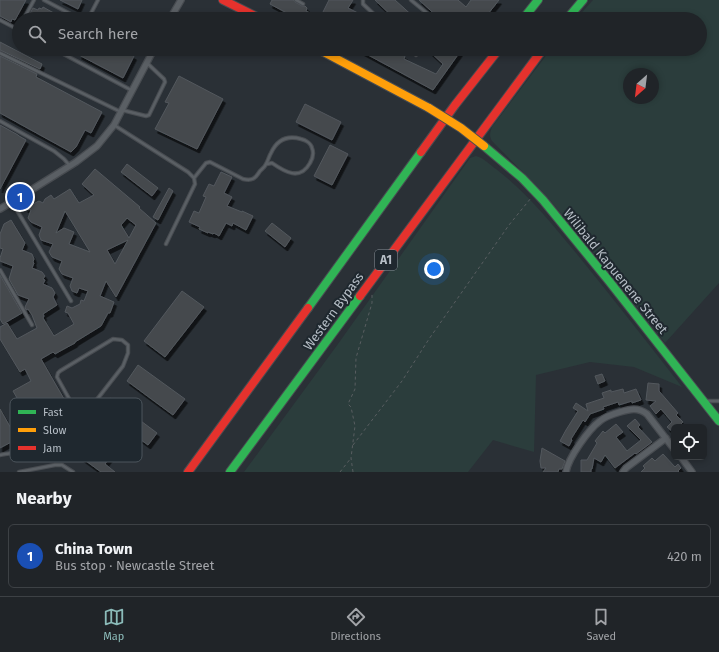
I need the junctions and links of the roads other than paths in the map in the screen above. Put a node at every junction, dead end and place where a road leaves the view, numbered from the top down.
1 (34, 0) edge
2 (44, 0) edge
3 (98, 0) edge
4 (181, 0) edge
5 (223, 0) edge
6 (296, 0) edge
7 (363, 0) edge
8 (411, 0) edge
9 (538, 0) edge
10 (583, 0) edge
11 (303, 4) dead end
12 (28, 12) edge
13 (67, 12) edge
14 (92, 12) edge
15 (174, 12) edge
16 (247, 12) edge
17 (372, 12) edge
18 (426, 12) edge
19 (529, 12) edge
20 (573, 12) edge
21 (0, 20) edge
22 (12, 26) edge
23 (0, 53) edge
24 (150, 56) edge
25 (331, 56) edge
26 (494, 56) edge
27 (538, 56) edge
28 (69, 57) edge
29 (147, 62) junction
30 (132, 90) junction
31 (122, 111) junction
32 (0, 121) edge
33 (114, 125) junction
34 (267, 164) junction
35 (70, 166) junction
36 (194, 178) junction
37 (12, 202) junction
38 (0, 209) edge
39 (166, 244) dead end
40 (0, 270) edge
41 (71, 302) dead end
42 (32, 325) dead end
43 (69, 398) edge
44 (98, 398) edge
45 (703, 400) junction
46 (719, 401) edge
47 (719, 421) edge
48 (666, 438) junction
49 (671, 445) edge
50 (10, 454) edge
51 (0, 456) edge
52 (682, 460) edge
53 (19, 472) edge
54 (74, 472) edge
55 (188, 472) edge
56 (230, 472) edge
57 (566, 472) edge
58 (623, 472) edge
59 (692, 472) edge

1 - 12 lane
2 - 13 lane
3 - 14 lane
4 - 15 street
5 - 16 main road
6 - 11 lane
7 - 17 lane
8 - 18 lane
9 - 19 main road
10 - 20 main road
21 - 22 lane
23 - 31 lane
24 - 29 street
25 - 45 main road, Wilibald Kapuenene Street, bridge
26 - 55 main road, Western Bypass
27 - 56 main road, Western Bypass / A1
28 - 30 lane
29 - 30 street
29 - 31 lane
30 - 31 street
31 - 33 street
32 - 35 lane
33 - 35 street
33 - 36 lane
34 - 34 lane
34 - 36 lane
35 - 37 street
36 - 39 lane
37 - 38 street
37 - 41 lane
40 - 42 lane
43 - 44 lane
45 - 46 lane
45 - 47 main road, Wilibald Kapuenene Street
48 - 49 street
48 - 57 street
48 - 58 street
50 - 51 lane
52 - 59 street
53 - 54 lane

